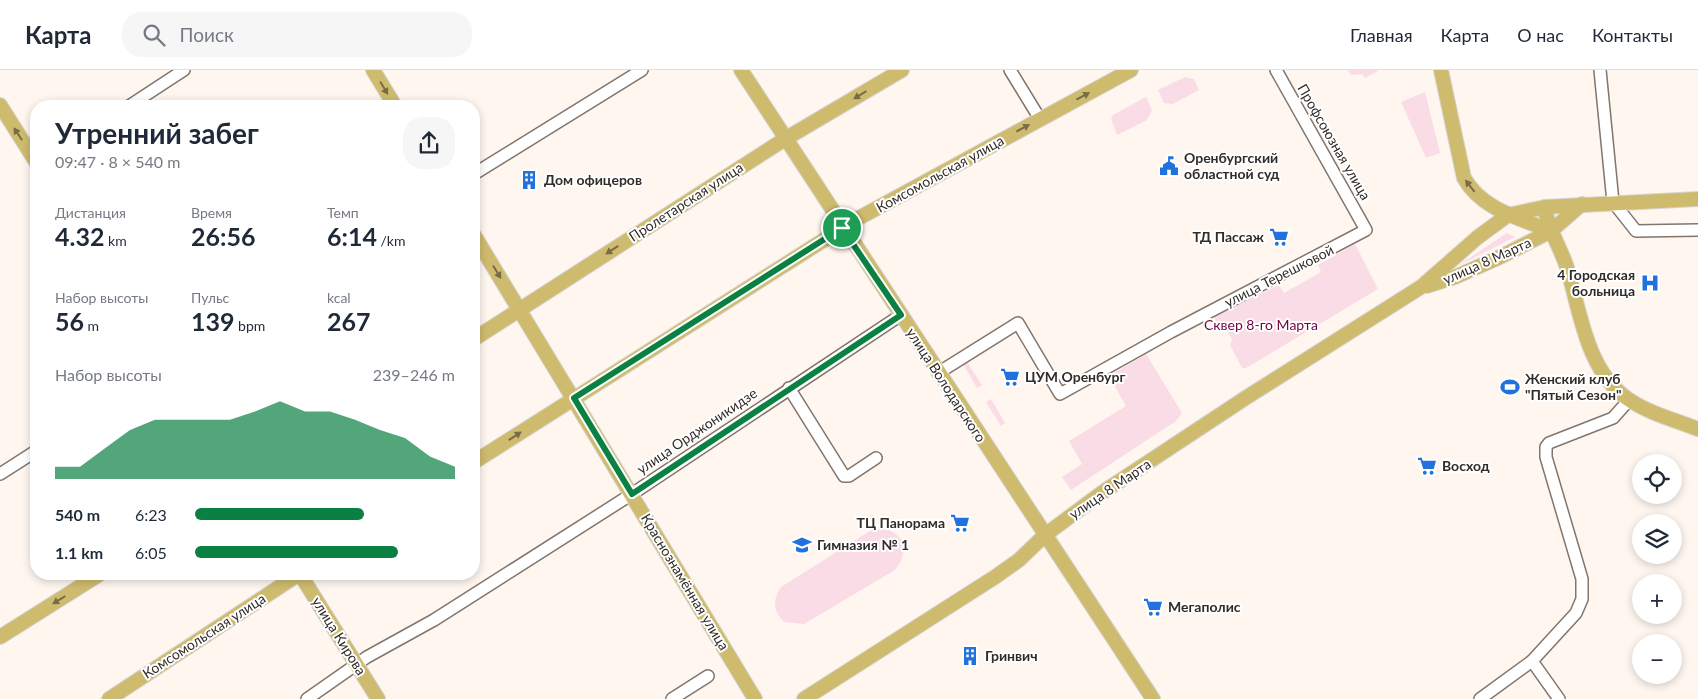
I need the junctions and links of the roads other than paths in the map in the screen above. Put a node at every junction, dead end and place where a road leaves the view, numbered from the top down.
1 (184, 70) edge
2 (373, 70) edge
3 (642, 70) edge
4 (741, 70) edge
5 (902, 70) edge
6 (1010, 70) edge
7 (1131, 70) edge
8 (1276, 70) edge
9 (1441, 70) edge
10 (1600, 70) edge
11 (138, 100) edge
12 (392, 100) edge
13 (0, 105) edge
14 (1040, 119) junction
15 (785, 139) junction
16 (30, 152) edge
17 (480, 170) edge
18 (1698, 199) edge
19 (1613, 202) junction
20 (1582, 204) junction
21 (1545, 206) junction
22 (1508, 215) junction
23 (842, 228) junction
24 (1366, 230) joint
25 (1698, 230) edge
26 (1551, 231) junction
27 (480, 245) edge
28 (1421, 288) junction
29 (520, 310) junction
30 (901, 315) junction
31 (480, 335) edge
32 (938, 373) junction
33 (790, 388) junction
34 (574, 398) junction
35 (1629, 400) junction
36 (1698, 429) edge
37 (30, 455) edge
38 (480, 458) edge
39 (876, 458) dead end
40 (0, 474) edge
41 (632, 494) junction
42 (1045, 535) junction
43 (90, 580) edge
44 (290, 580) edge
45 (303, 580) edge
46 (0, 637) edge
47 (1532, 662) junction
48 (356, 665) junction
49 (708, 676) dead end
50 (110, 699) edge
51 (307, 699) edge
52 (378, 699) edge
53 (672, 699) edge
54 (755, 699) edge
55 (804, 699) edge
56 (1153, 699) edge
57 (1480, 699) edge
58 (1559, 699) edge

1 - 11 street
2 -> 12 main road
3 - 17 street
4 - 15 main road, улица Володарского
5 -> 15 main road, Пролетарская улица
6 - 14 street
14 -> 7 main road, Комсомольская улица
8 - 24 street, Профсоюзная улица
22 -> 9 main road
10 - 19 street
16 -> 13 main road
23 -> 14 main road, Комсомольская улица
15 - 23 main road, улица Володарского
15 -> 29 main road, Пролетарская улица
18 - 19 main road
19 - 20 main road
19 - 25 street
20 - 21 main road
20 - 26 main road
21 - 22 main road
21 - 26 main road
22 - 26 main road
22 - 28 main road, улица 8 Марта
23 - 30 main road, улица Володарского
23 - 34 main road, Комсомольская улица
24 - 32 street, улица Терешковой
26 - 28 main road, улица 8 Марта
26 - 35 main road
27 -> 29 main road, Краснознамённая улица
28 - 42 main road, улица 8 Марта
29 - 31 main road, Пролетарская улица
29 - 34 main road, Краснознамённая улица
30 - 32 main road, улица Володарского
30 - 33 street, улица Орджоникидзе
32 - 42 main road, улица Володарского
33 - 39 street
33 - 41 street, улица Орджоникидзе
38 -> 34 main road, Комсомольская улица
34 - 41 main road, Краснознамённая улица
35 - 36 main road
35 - 47 street
37 - 40 street
41 - 48 street, улица Орджоникидзе
41 - 54 main road, Краснознамённая улица
42 - 55 main road, улица 8 Марта
42 - 56 main road, улица Володарского
43 -> 46 main road
44 - 50 main road, Комсомольская улица
45 - 48 main road, улица Кирова
47 - 57 street
47 - 58 street
48 - 51 street, улица Орджоникидзе
48 - 52 main road, улица Кирова
49 - 53 street

